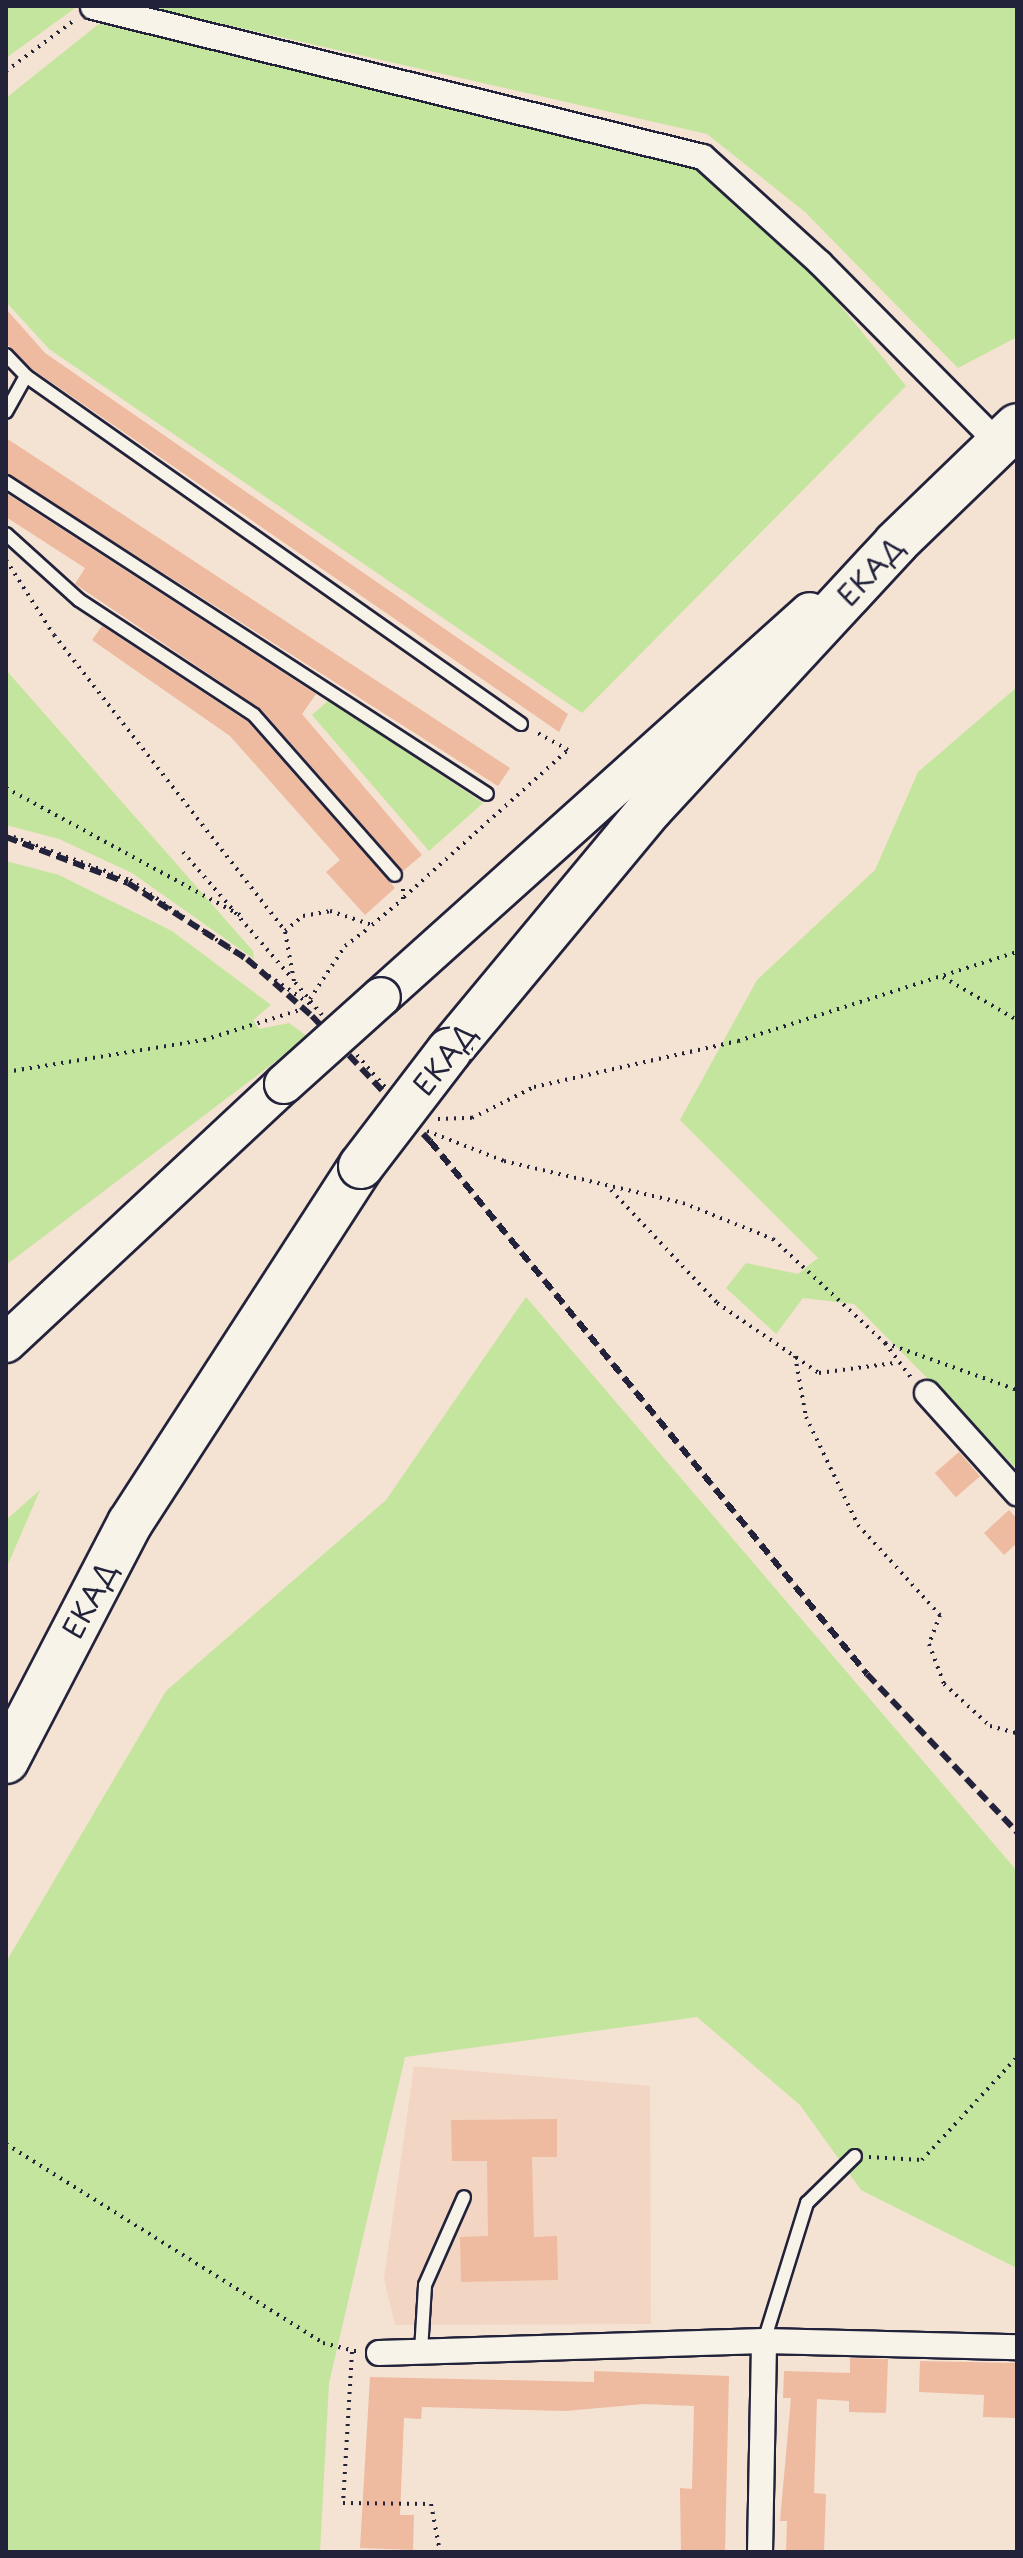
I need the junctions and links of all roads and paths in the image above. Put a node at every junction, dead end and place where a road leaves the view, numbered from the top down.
1 (93, 7) edge
2 (6, 71) edge
3 (6, 355) edge
4 (26, 376) junction
5 (6, 412) edge
6 (1008, 435) edge
7 (6, 482) edge
8 (6, 534) edge
9 (896, 543) junction
10 (6, 560) edge
11 (521, 724) dead end
12 (6, 788) edge
13 (487, 794) dead end
14 (6, 834) edge
15 (183, 852) dead end
16 (395, 875) dead end
17 (242, 916) junction
18 (372, 925) dead end
19 (285, 931) dead end
20 (1017, 952) edge
21 (943, 977) junction
22 (294, 981) dead end
23 (309, 1000) dead end
24 (1017, 1020) edge
25 (6, 1072) edge
26 (427, 1118) dead end
27 (609, 1188) dead end
28 (773, 1239) dead end
29 (6, 1343) edge
30 (885, 1343) junction
31 (795, 1356) junction
32 (894, 1363) junction
33 (1017, 1390) edge
34 (927, 1393) joint
35 (1017, 1493) edge
36 (1017, 1733) edge
37 (6, 1761) edge
38 (1017, 2057) edge
39 (6, 2144) edge
40 (855, 2156) joint
41 (464, 2197) dead end
42 (764, 2341) junction
43 (1017, 2347) edge
44 (421, 2351) junction
45 (352, 2352) junction
46 (379, 2353) joint
47 (440, 2552) edge
48 (760, 2552) edge

1 - 2 path
1 - 6 street
3 - 4 lane
4 - 5 lane
4 - 11 lane
6 - 9 highway, ЕКАД
7 - 13 lane
8 - 16 lane
9 - 29 main road, bridge
9 - 37 highway, ЕКАД, bridge
10 - 19 path
12 - 17 path
14 - 25 path
15 - 17 path
17 - 22 path
18 - 23 path
20 - 21 path
21 - 24 path
21 - 26 path
27 - 31 path
28 - 30 path
30 - 32 path
30 - 33 path
31 - 32 path
31 - 36 path
32 - 34 path
34 - 35 street
38 - 40 path
39 - 45 path
40 - 42 lane
41 - 44 lane
42 - 43 street
42 - 44 street
42 - 48 street
44 - 46 street
45 - 46 path
45 - 47 path

